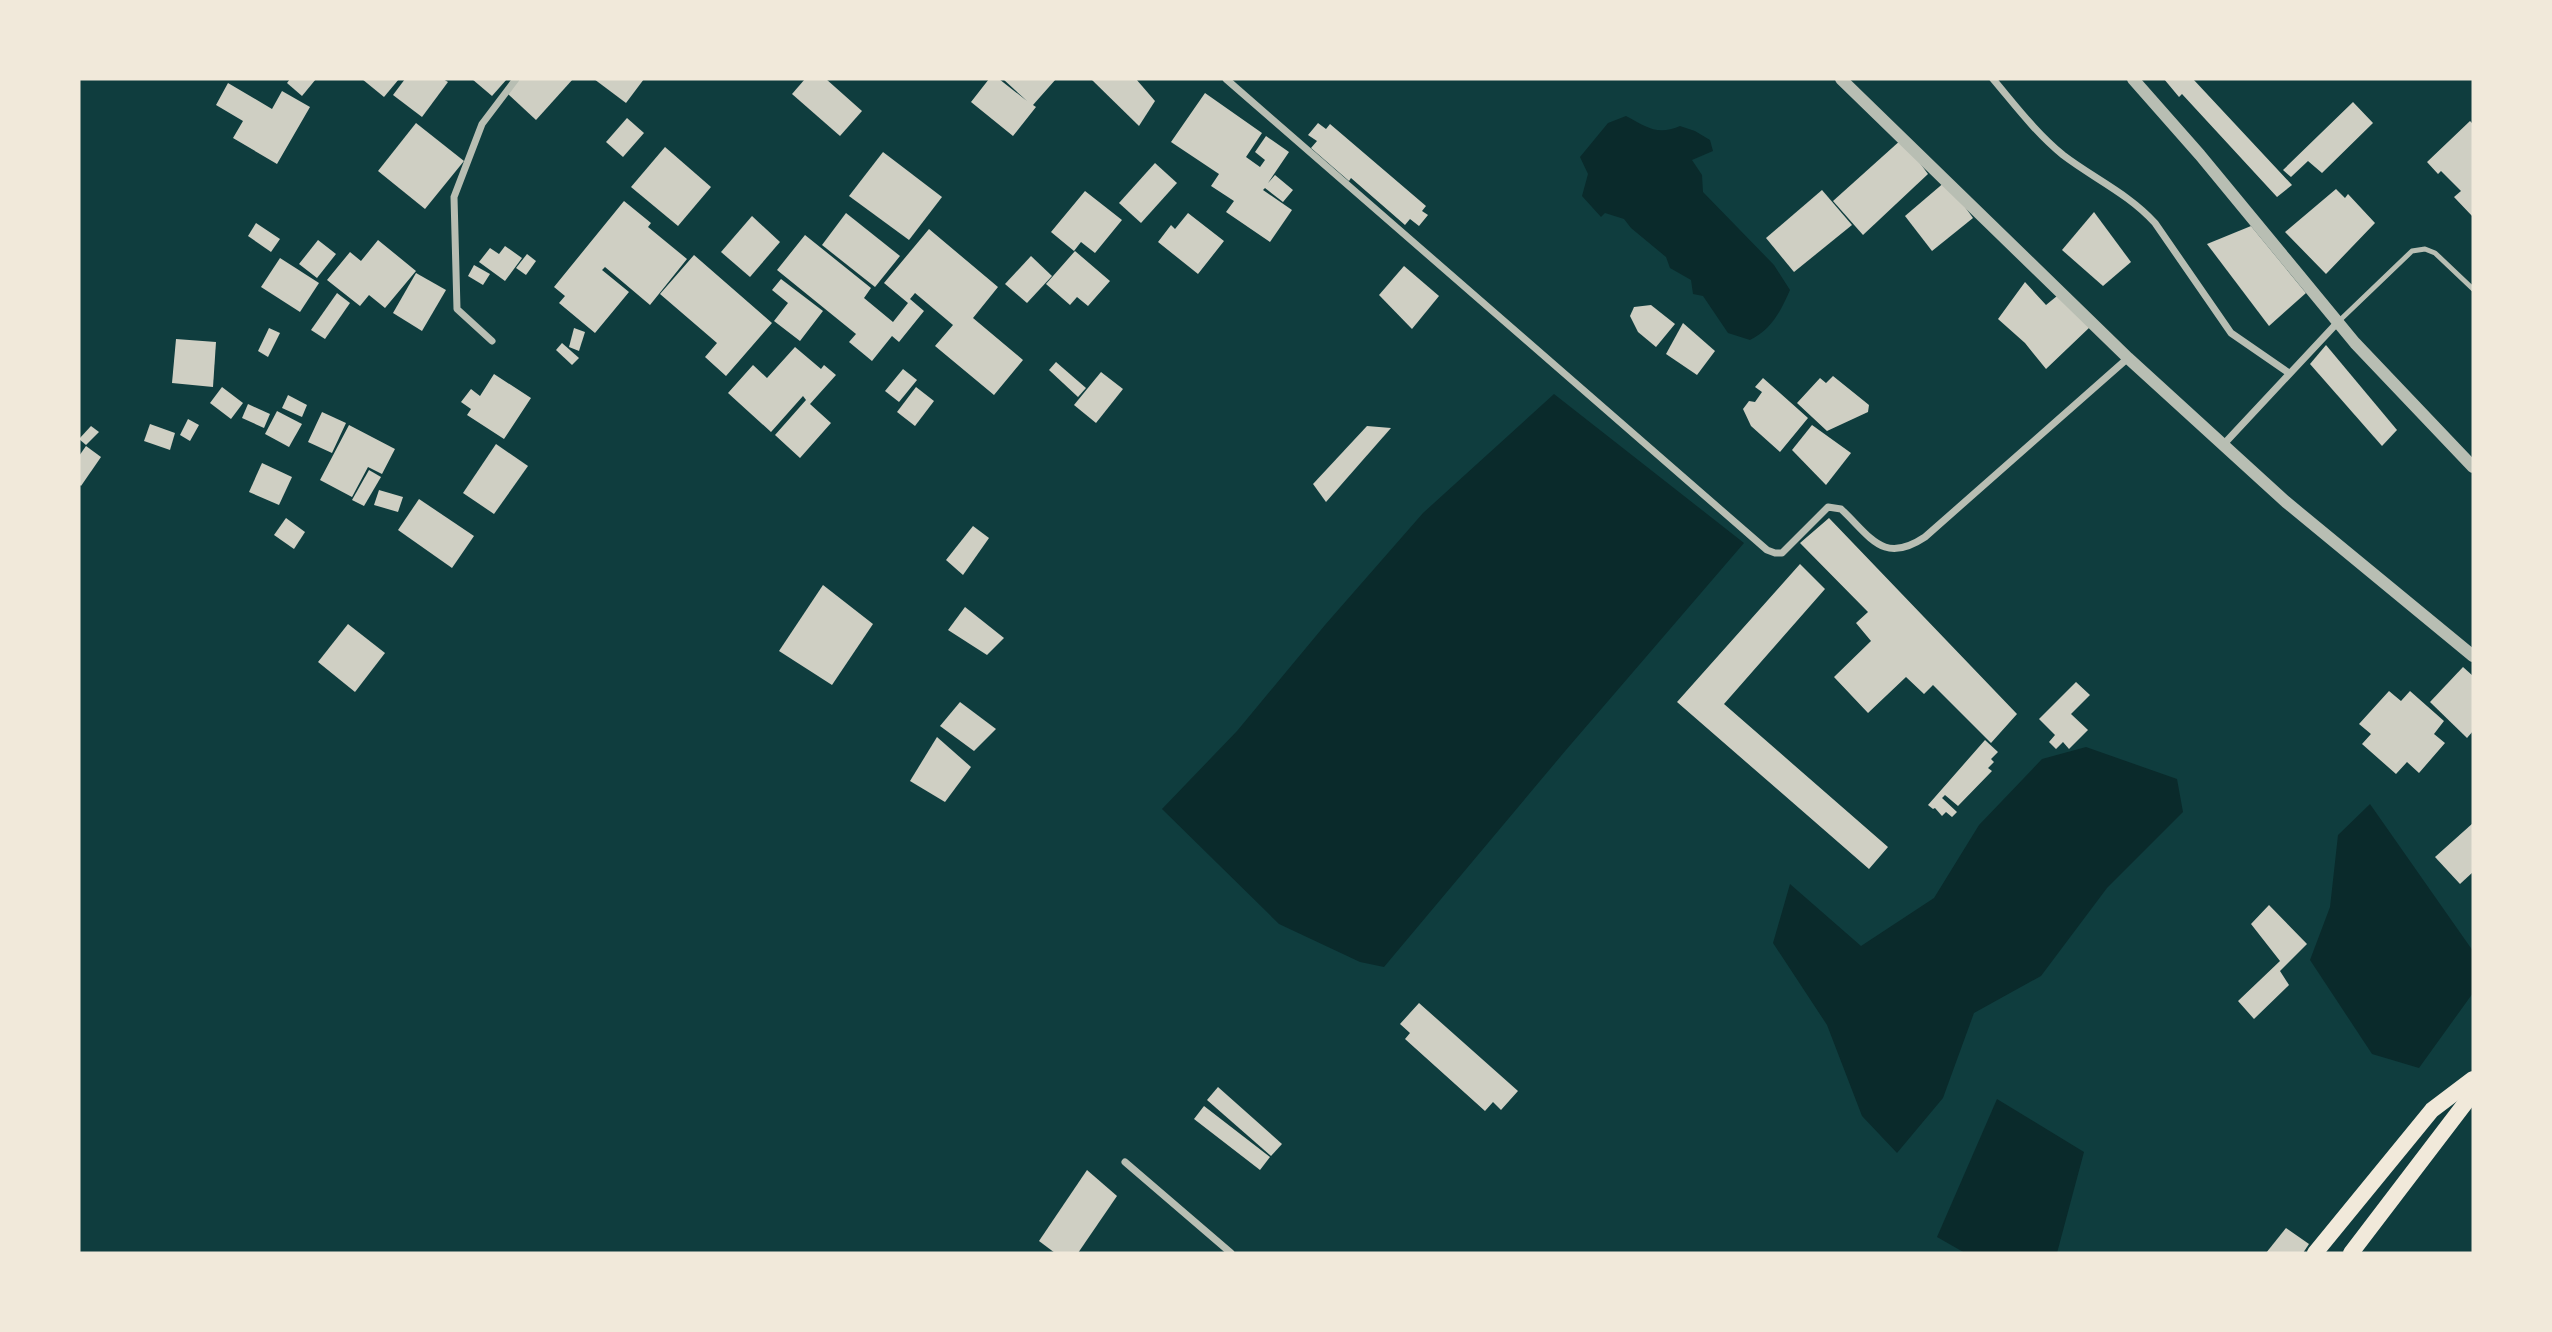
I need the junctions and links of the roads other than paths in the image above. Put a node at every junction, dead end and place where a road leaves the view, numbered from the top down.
1 (516, 79) edge
2 (1226, 79) edge
3 (1841, 79) edge
4 (1993, 79) edge
5 (2133, 79) edge
6 (2473, 289) edge
7 (2338, 322) junction
8 (492, 341) dead end
9 (2128, 358) junction
10 (2289, 373) junction
11 (2223, 445) junction
12 (2473, 467) edge
13 (2473, 656) edge
14 (2473, 1079) edge
15 (2473, 1093) edge
16 (1125, 1162) dead end
17 (1231, 1253) edge
18 (2315, 1253) edge
19 (2351, 1253) edge

1 - 8 street
2 - 9 street
3 - 9 street
4 - 10 street
5 - 7 street
6 - 7 lane
7 - 10 street
7 - 12 street
9 - 11 street
10 - 11 street
11 - 13 street
14 - 18 main road
15 - 19 main road
16 - 17 street

